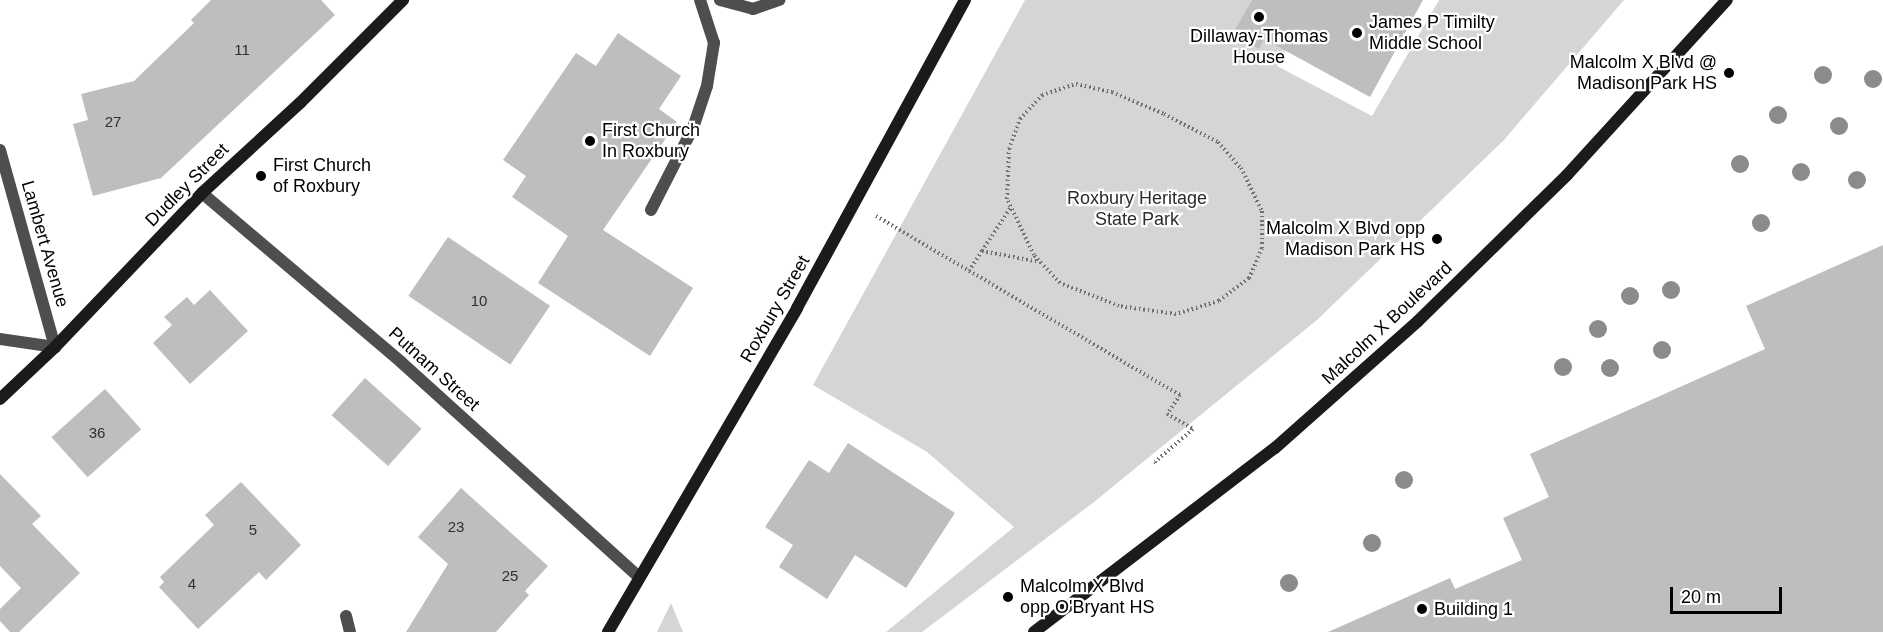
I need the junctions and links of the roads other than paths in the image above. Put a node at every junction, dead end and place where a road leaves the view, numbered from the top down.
1 (403, 0) edge
2 (700, 0) edge
3 (720, 0) edge
4 (779, 0) edge
5 (965, 0) edge
6 (1726, 0) edge
7 (0, 150) edge
8 (202, 193) junction
9 (651, 210) dead end
10 (0, 339) edge
11 (55, 347) junction
12 (0, 399) edge
13 (639, 577) junction
14 (346, 616) dead end
15 (350, 632) edge
16 (608, 632) edge
17 (1034, 632) edge

1 - 8 main road, Dudley Street
2 - 9 street
3 - 4 street
5 - 13 main road, Roxbury Street
6 - 17 main road, Malcolm X Boulevard
7 - 11 street, Lambert Avenue
8 - 11 main road, Dudley Street
8 - 13 street, Putnam Street
10 - 11 street
11 - 12 main road, Dudley Street
13 - 16 main road, Roxbury Street
14 - 15 street

